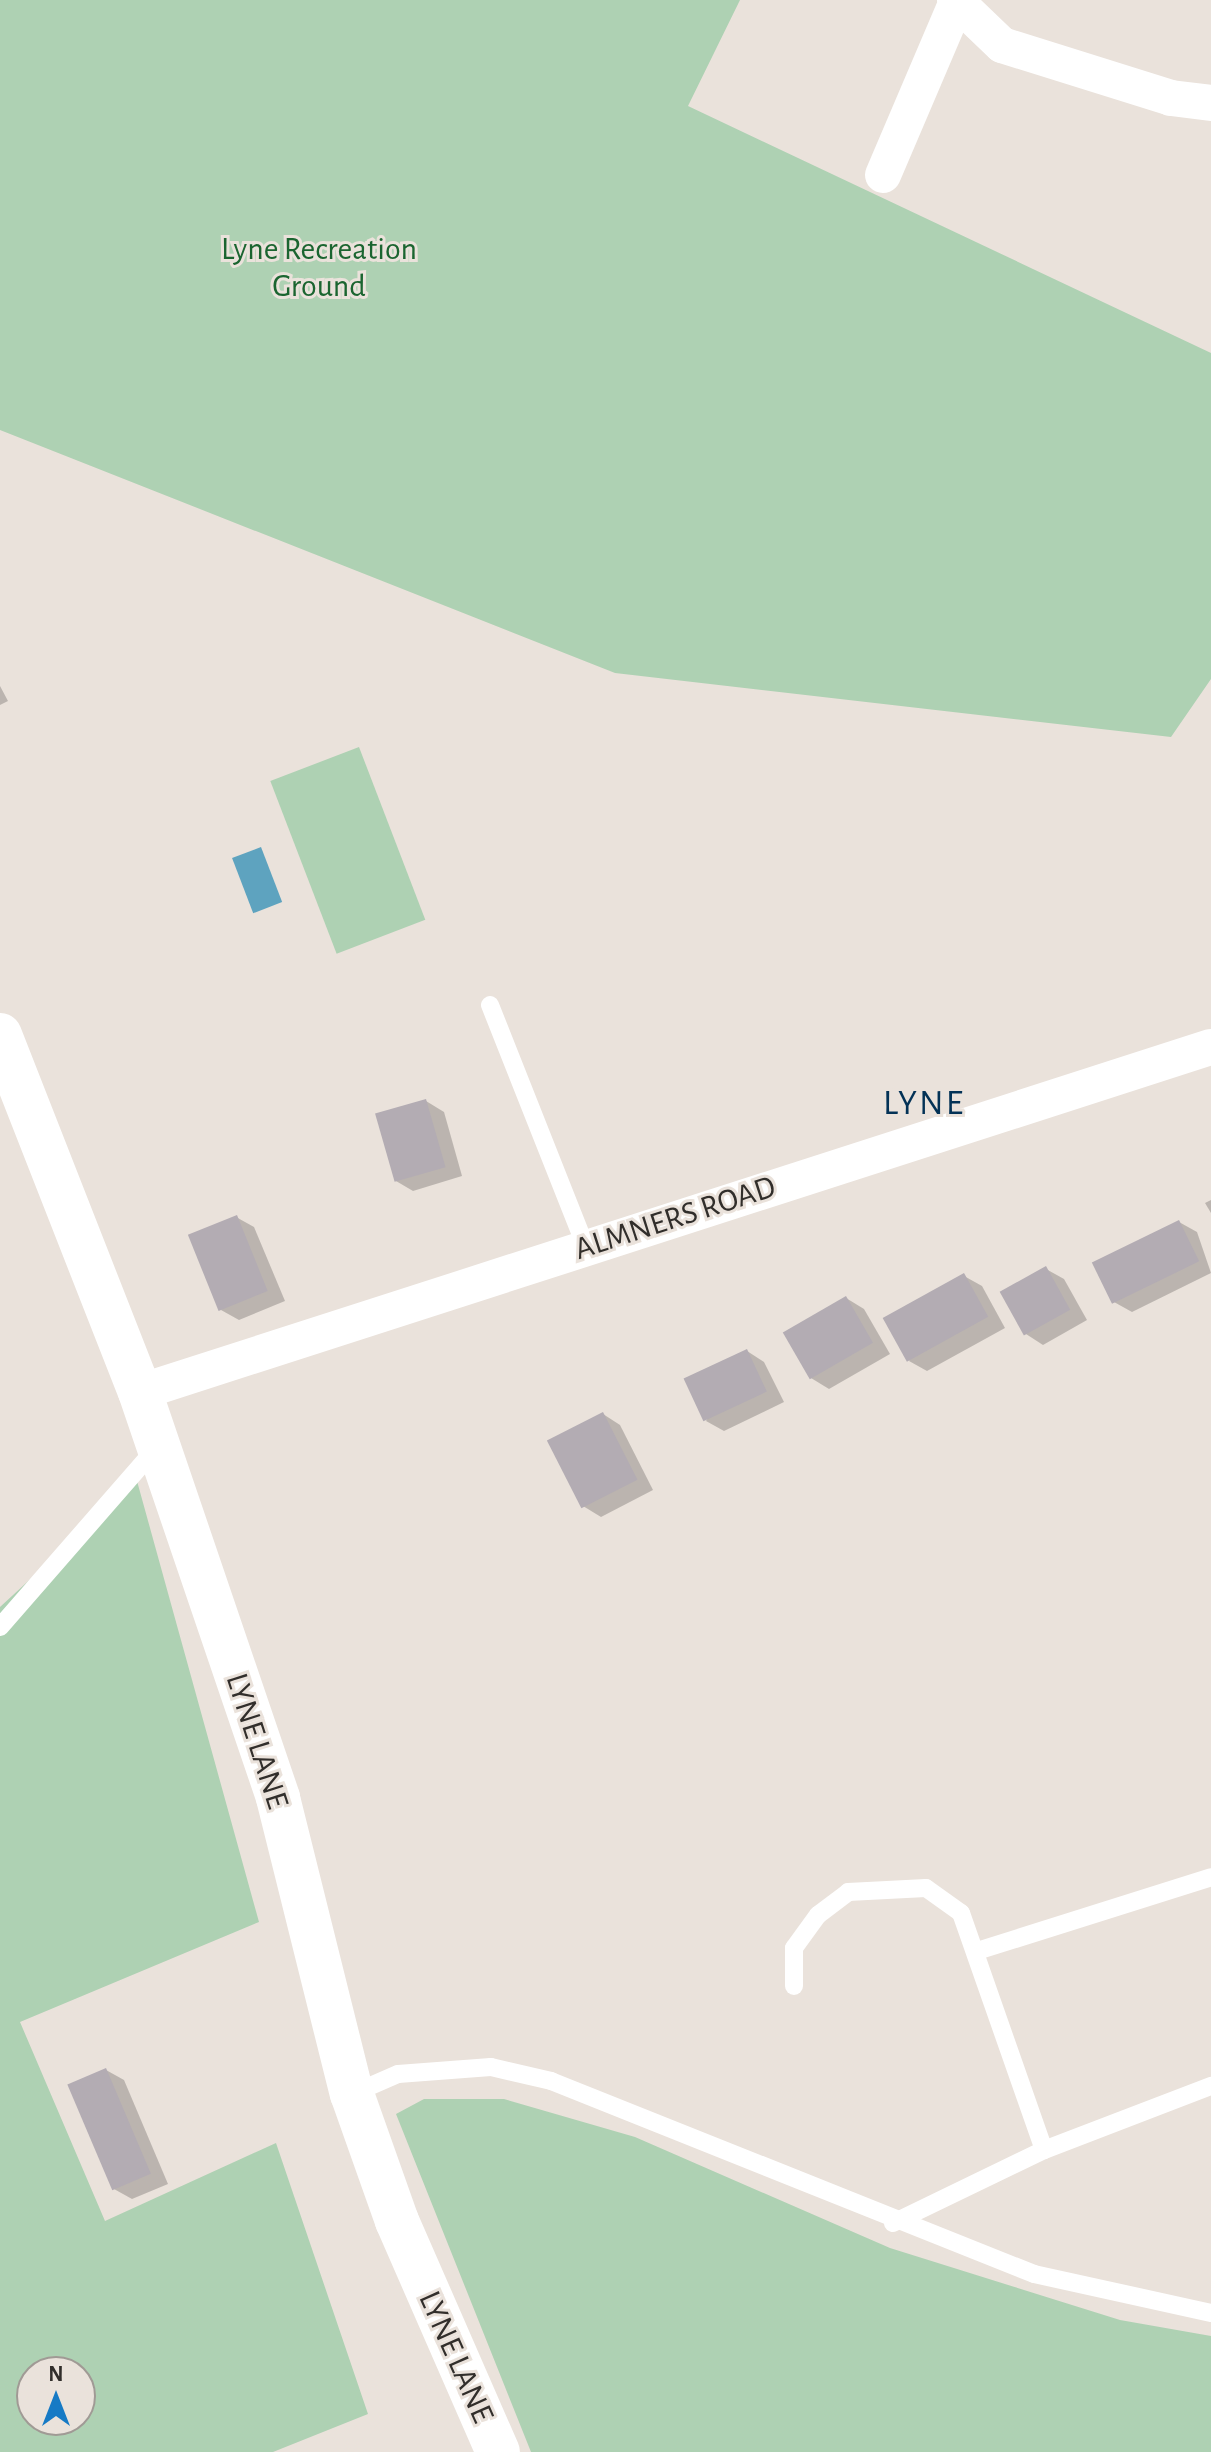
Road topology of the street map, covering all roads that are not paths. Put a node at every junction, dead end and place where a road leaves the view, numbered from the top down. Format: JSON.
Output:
{"nodes":[{"id":1,"x":955,"y":2,"type":"edge"},
{"id":2,"x":1211,"y":103,"type":"edge"},
{"id":3,"x":883,"y":175,"type":"dead end"},
{"id":4,"x":490,"y":1005,"type":"dead end"},
{"id":5,"x":0,"y":1035,"type":"edge"},
{"id":6,"x":1211,"y":1047,"type":"edge"},
{"id":7,"x":586,"y":1247,"type":"junction"},
{"id":8,"x":140,"y":1392,"type":"junction"},
{"id":9,"x":158,"y":1445,"type":"junction"},
{"id":10,"x":0,"y":1627,"type":"edge"},
{"id":11,"x":1211,"y":1877,"type":"edge"},
{"id":12,"x":977,"y":1951,"type":"junction"},
{"id":13,"x":794,"y":1986,"type":"dead end"},
{"id":14,"x":1211,"y":2086,"type":"edge"},
{"id":15,"x":352,"y":2094,"type":"junction"},
{"id":16,"x":1044,"y":2150,"type":"junction"},
{"id":17,"x":893,"y":2223,"type":"junction"},
{"id":18,"x":1211,"y":2313,"type":"edge"},
{"id":19,"x":498,"y":2452,"type":"edge"}],
"edges":[{"from":1,"to":2,"type":"street"},
{"from":1,"to":3,"type":"street"},
{"from":4,"to":7,"type":"lane"},
{"from":5,"to":8,"type":"street","name":"LYNE LANE"},
{"from":6,"to":7,"type":"street","name":"ALMNERS ROAD"},
{"from":7,"to":8,"type":"street","name":"ALMNERS ROAD"},
{"from":8,"to":9,"type":"street","name":"LYNE LANE"},
{"from":9,"to":10,"type":"lane"},
{"from":9,"to":15,"type":"street","name":"LYNE LANE"},
{"from":11,"to":12,"type":"lane"},
{"from":12,"to":13,"type":"lane"},
{"from":12,"to":16,"type":"lane"},
{"from":14,"to":16,"type":"lane"},
{"from":15,"to":17,"type":"lane"},
{"from":15,"to":19,"type":"street","name":"LYNE LANE"},
{"from":16,"to":17,"type":"lane"},
{"from":17,"to":18,"type":"lane"}]}
